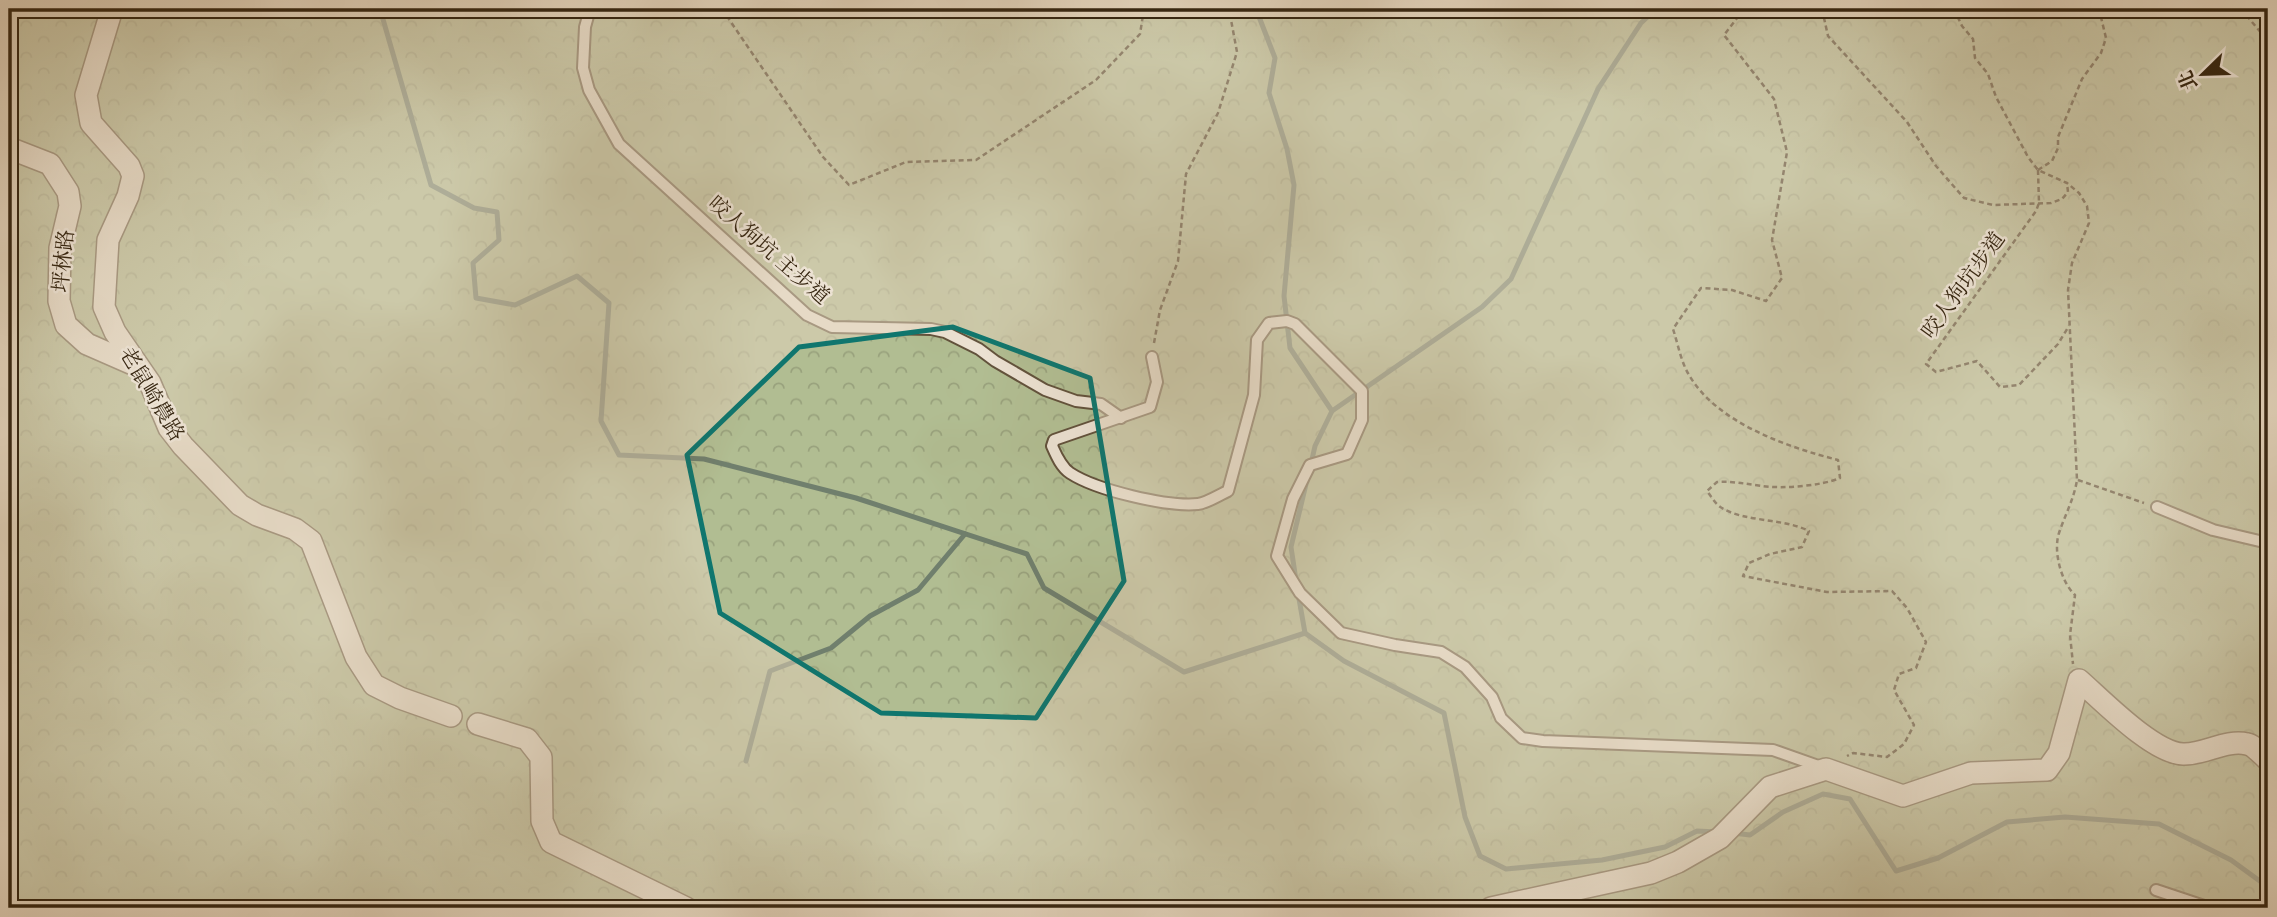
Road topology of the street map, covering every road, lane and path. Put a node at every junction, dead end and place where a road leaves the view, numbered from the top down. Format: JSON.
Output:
{"nodes":[{"id":1,"x":112,"y":9,"type":"edge"},
{"id":2,"x":590,"y":9,"type":"edge"},
{"id":3,"x":722,"y":9,"type":"edge"},
{"id":4,"x":1144,"y":9,"type":"edge"},
{"id":5,"x":1229,"y":9,"type":"edge"},
{"id":6,"x":1744,"y":9,"type":"edge"},
{"id":7,"x":1822,"y":9,"type":"edge"},
{"id":8,"x":1954,"y":9,"type":"edge"},
{"id":9,"x":2099,"y":9,"type":"edge"},
{"id":10,"x":2241,"y":9,"type":"edge"},
{"id":11,"x":2268,"y":41,"type":"edge"},
{"id":12,"x":9,"y":148,"type":"edge"},
{"id":13,"x":2038,"y":170,"type":"junction"},
{"id":14,"x":2067,"y":183,"type":"junction"},
{"id":15,"x":2039,"y":203,"type":"junction"},
{"id":16,"x":2069,"y":326,"type":"junction"},
{"id":17,"x":1152,"y":357,"type":"joint"},
{"id":18,"x":135,"y":365,"type":"junction"},
{"id":19,"x":1121,"y":418,"type":"junction"},
{"id":20,"x":2077,"y":480,"type":"junction"},
{"id":21,"x":2157,"y":508,"type":"joint"},
{"id":22,"x":2268,"y":543,"type":"edge"},
{"id":23,"x":2080,"y":680,"type":"junction"},
{"id":24,"x":451,"y":716,"type":"dead end"},
{"id":25,"x":478,"y":724,"type":"dead end"},
{"id":26,"x":2268,"y":760,"type":"edge"},
{"id":27,"x":1826,"y":769,"type":"junction"},
{"id":28,"x":2156,"y":890,"type":"dead end"},
{"id":29,"x":686,"y":908,"type":"edge"},
{"id":30,"x":1491,"y":908,"type":"edge"},
{"id":31,"x":2210,"y":908,"type":"edge"}],
"edges":[{"from":1,"to":18,"type":"street","name":"老鼠崎農路"},
{"from":2,"to":19,"type":"lane","name":"咬人狗坑 主步道"},
{"from":3,"to":4,"type":"path"},
{"from":5,"to":17,"type":"path"},
{"from":6,"to":27,"type":"path"},
{"from":7,"to":15,"type":"path"},
{"from":8,"to":13,"type":"path"},
{"from":9,"to":13,"type":"path"},
{"from":10,"to":11,"type":"path"},
{"from":12,"to":18,"type":"street","name":"坪林路"},
{"from":13,"to":14,"type":"path"},
{"from":13,"to":15,"type":"path"},
{"from":14,"to":15,"type":"path"},
{"from":14,"to":16,"type":"path"},
{"from":15,"to":16,"type":"path","name":"咬人狗坑步道"},
{"from":16,"to":20,"type":"path"},
{"from":17,"to":19,"type":"lane"},
{"from":18,"to":24,"type":"street","name":"老鼠崎農路"},
{"from":19,"to":27,"type":"lane"},
{"from":20,"to":21,"type":"path"},
{"from":20,"to":23,"type":"path"},
{"from":21,"to":22,"type":"lane"},
{"from":23,"to":26,"type":"street"},
{"from":23,"to":27,"type":"street"},
{"from":25,"to":29,"type":"street"},
{"from":27,"to":30,"type":"street"},
{"from":28,"to":31,"type":"lane"}]}
